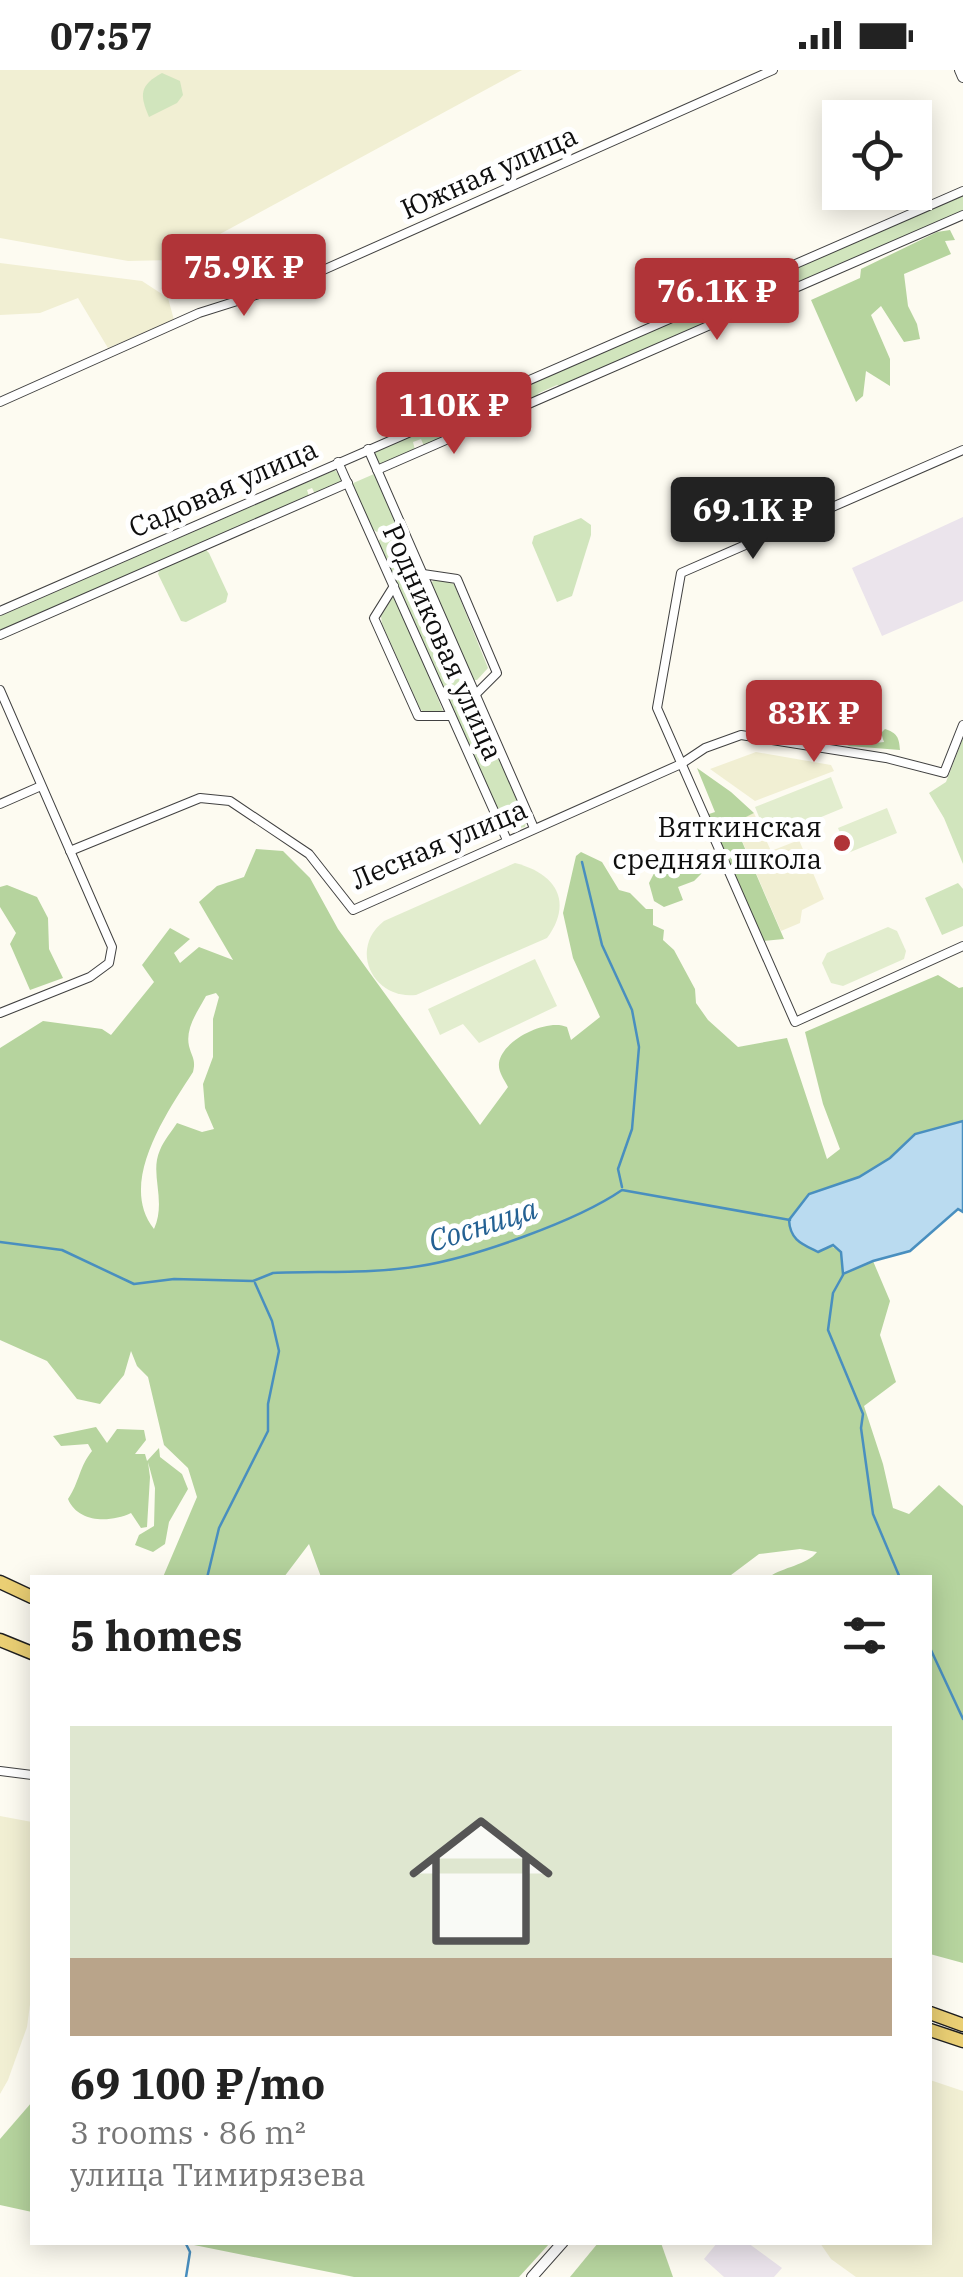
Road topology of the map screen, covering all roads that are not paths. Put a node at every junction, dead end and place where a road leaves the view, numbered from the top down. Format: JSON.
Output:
{"nodes":[{"id":1,"x":773,"y":70,"type":"edge"},
{"id":2,"x":960,"y":70,"type":"edge"},
{"id":3,"x":963,"y":77,"type":"edge"},
{"id":4,"x":963,"y":191,"type":"edge"},
{"id":5,"x":963,"y":215,"type":"edge"},
{"id":6,"x":0,"y":402,"type":"edge"},
{"id":7,"x":368,"y":449,"type":"junction"},
{"id":8,"x":963,"y":450,"type":"edge"},
{"id":9,"x":338,"y":462,"type":"junction"},
{"id":10,"x":377,"y":470,"type":"junction"},
{"id":11,"x":348,"y":482,"type":"junction"},
{"id":12,"x":422,"y":574,"type":"junction"},
{"id":13,"x":394,"y":586,"type":"junction"},
{"id":14,"x":0,"y":612,"type":"edge"},
{"id":15,"x":0,"y":635,"type":"edge"},
{"id":16,"x":0,"y":690,"type":"edge"},
{"id":17,"x":476,"y":694,"type":"junction"},
{"id":18,"x":451,"y":716,"type":"junction"},
{"id":19,"x":963,"y":725,"type":"edge"},
{"id":20,"x":681,"y":764,"type":"junction"},
{"id":21,"x":41,"y":786,"type":"junction"},
{"id":22,"x":0,"y":804,"type":"edge"},
{"id":23,"x":534,"y":828,"type":"junction"},
{"id":24,"x":506,"y":840,"type":"junction"},
{"id":25,"x":70,"y":852,"type":"junction"},
{"id":26,"x":963,"y":946,"type":"edge"},
{"id":27,"x":0,"y":1014,"type":"edge"},
{"id":28,"x":0,"y":1582,"type":"edge"},
{"id":29,"x":30,"y":1596,"type":"edge"},
{"id":30,"x":0,"y":1640,"type":"edge"},
{"id":31,"x":30,"y":1652,"type":"edge"},
{"id":32,"x":0,"y":1771,"type":"edge"},
{"id":33,"x":30,"y":1775,"type":"edge"},
{"id":34,"x":932,"y":2015,"type":"edge"},
{"id":35,"x":963,"y":2025,"type":"edge"},
{"id":36,"x":932,"y":2031,"type":"edge"},
{"id":37,"x":963,"y":2041,"type":"edge"},
{"id":38,"x":560,"y":2245,"type":"edge"},
{"id":39,"x":532,"y":2277,"type":"edge"}],
"edges":[{"from":1,"to":6,"type":"street","name":"Южная улица"},
{"from":2,"to":3,"type":"street"},
{"from":4,"to":7,"type":"street","name":"Садовая улица"},
{"from":5,"to":10,"type":"street"},
{"from":7,"to":9,"type":"street","name":"Садовая улица"},
{"from":7,"to":10,"type":"street","name":"Родниковая улица"},
{"from":8,"to":20,"type":"street"},
{"from":9,"to":11,"type":"street","name":"Родниковая улица"},
{"from":9,"to":14,"type":"street","name":"Садовая улица"},
{"from":10,"to":12,"type":"street","name":"Родниковая улица"},
{"from":11,"to":13,"type":"street","name":"Родниковая улица"},
{"from":11,"to":15,"type":"street"},
{"from":12,"to":17,"type":"street","name":"Родниковая улица"},
{"from":12,"to":17,"type":"street"},
{"from":13,"to":18,"type":"street","name":"Родниковая улица"},
{"from":13,"to":18,"type":"street"},
{"from":16,"to":21,"type":"street"},
{"from":17,"to":23,"type":"street","name":"Родниковая улица"},
{"from":18,"to":24,"type":"street","name":"Родниковая улица"},
{"from":19,"to":20,"type":"street","name":"Лесная улица"},
{"from":20,"to":23,"type":"street","name":"Лесная улица"},
{"from":20,"to":26,"type":"street"},
{"from":21,"to":22,"type":"street"},
{"from":21,"to":25,"type":"street"},
{"from":23,"to":24,"type":"street","name":"Лесная улица"},
{"from":24,"to":25,"type":"street","name":"Лесная улица"},
{"from":25,"to":27,"type":"street"},
{"from":28,"to":29,"type":"main road"},
{"from":30,"to":31,"type":"main road"},
{"from":32,"to":33,"type":"street"},
{"from":34,"to":35,"type":"main road"},
{"from":36,"to":37,"type":"main road"},
{"from":38,"to":39,"type":"street"}]}
